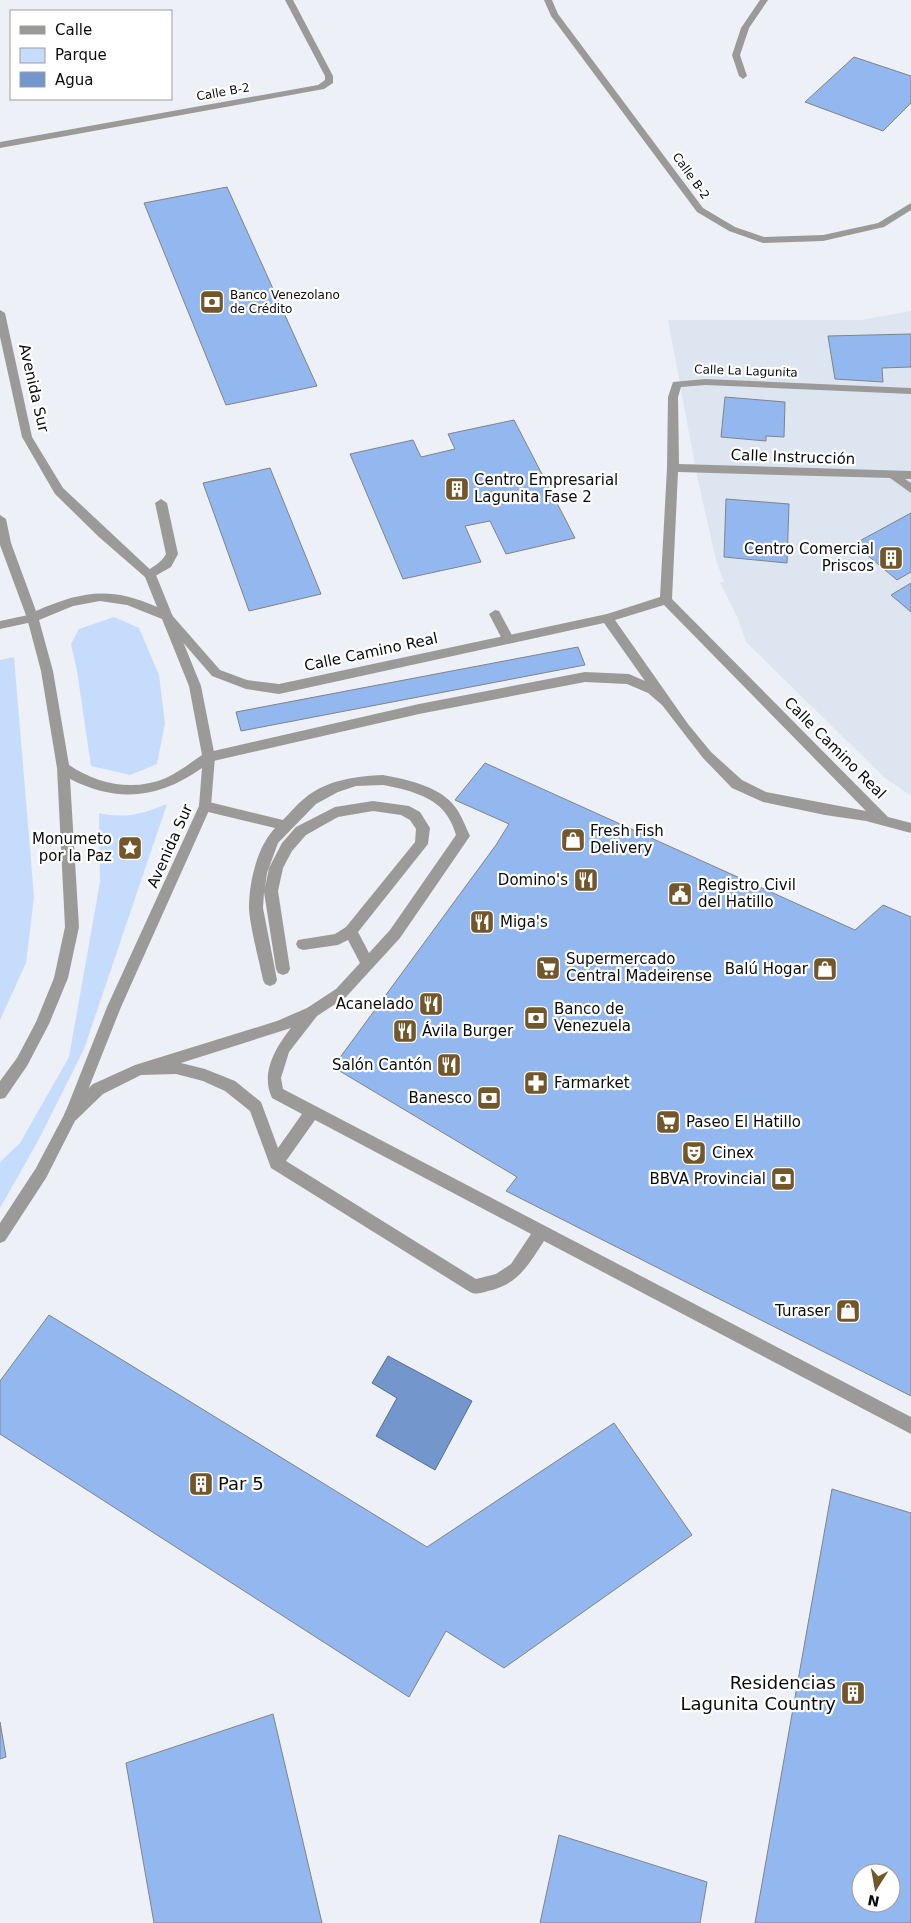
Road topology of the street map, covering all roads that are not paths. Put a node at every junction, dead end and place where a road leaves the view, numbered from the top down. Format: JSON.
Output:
{"nodes":[{"id":1,"x":289,"y":0,"type":"edge"},
{"id":2,"x":548,"y":0,"type":"edge"},
{"id":3,"x":764,"y":0,"type":"edge"},
{"id":4,"x":743,"y":76,"type":"dead end"},
{"id":5,"x":0,"y":145,"type":"edge"},
{"id":6,"x":911,"y":206,"type":"edge"},
{"id":7,"x":0,"y":313,"type":"edge"},
{"id":8,"x":911,"y":391,"type":"edge"},
{"id":9,"x":673,"y":468,"type":"junction"},
{"id":10,"x":911,"y":475,"type":"edge"},
{"id":11,"x":894,"y":476,"type":"junction"},
{"id":12,"x":911,"y":489,"type":"edge"},
{"id":13,"x":161,"y":503,"type":"dead end"},
{"id":14,"x":0,"y":520,"type":"edge"},
{"id":15,"x":150,"y":575,"type":"junction"},
{"id":16,"x":666,"y":600,"type":"junction"},
{"id":17,"x":495,"y":614,"type":"dead end"},
{"id":18,"x":166,"y":616,"type":"junction"},
{"id":19,"x":33,"y":618,"type":"junction"},
{"id":20,"x":608,"y":618,"type":"junction"},
{"id":21,"x":0,"y":625,"type":"edge"},
{"id":22,"x":508,"y":639,"type":"junction"},
{"id":23,"x":666,"y":702,"type":"junction"},
{"id":24,"x":209,"y":757,"type":"junction"},
{"id":25,"x":63,"y":768,"type":"junction"},
{"id":26,"x":205,"y":806,"type":"junction"},
{"id":27,"x":884,"y":820,"type":"junction"},
{"id":28,"x":286,"y":826,"type":"junction"},
{"id":29,"x":911,"y":828,"type":"edge"},
{"id":30,"x":351,"y":931,"type":"junction"},
{"id":31,"x":303,"y":944,"type":"dead end"},
{"id":32,"x":367,"y":964,"type":"junction"},
{"id":33,"x":283,"y":969,"type":"dead end"},
{"id":34,"x":270,"y":980,"type":"dead end"},
{"id":35,"x":312,"y":1012,"type":"junction"},
{"id":36,"x":140,"y":1069,"type":"junction"},
{"id":37,"x":0,"y":1093,"type":"edge"},
{"id":38,"x":312,"y":1112,"type":"junction"},
{"id":39,"x":71,"y":1116,"type":"junction"},
{"id":40,"x":276,"y":1163,"type":"junction"},
{"id":41,"x":542,"y":1232,"type":"junction"},
{"id":42,"x":0,"y":1236,"type":"edge"},
{"id":43,"x":911,"y":1426,"type":"edge"}],
"edges":[{"from":1,"to":5,"type":"street","name":"Calle B-2"},
{"from":2,"to":6,"type":"street","name":"Calle B-2"},
{"from":3,"to":4,"type":"street"},
{"from":7,"to":15,"type":"street","name":"Avenida Sur"},
{"from":8,"to":9,"type":"street","name":"Calle La Lagunita"},
{"from":9,"to":11,"type":"street","name":"Calle Instrucción"},
{"from":9,"to":16,"type":"street","name":"Calle La Lagunita"},
{"from":10,"to":11,"type":"street","name":"Calle Instrucción"},
{"from":11,"to":12,"type":"street"},
{"from":13,"to":15,"type":"street"},
{"from":14,"to":19,"type":"street"},
{"from":15,"to":18,"type":"street","name":"Avenida Sur"},
{"from":16,"to":20,"type":"street","name":"Calle Camino Real"},
{"from":16,"to":27,"type":"street","name":"Calle Camino Real"},
{"from":17,"to":22,"type":"street"},
{"from":18,"to":19,"type":"street"},
{"from":18,"to":22,"type":"street","name":"Calle Camino Real"},
{"from":18,"to":24,"type":"street","name":"Avenida Sur"},
{"from":19,"to":21,"type":"street"},
{"from":19,"to":25,"type":"street"},
{"from":20,"to":22,"type":"street","name":"Calle Camino Real"},
{"from":20,"to":23,"type":"street","name":"Calle Camino Real"},
{"from":23,"to":24,"type":"street","name":"Calle Camino Real"},
{"from":23,"to":27,"type":"street","name":"Calle Camino Real"},
{"from":24,"to":25,"type":"street"},
{"from":24,"to":26,"type":"street","name":"Avenida Sur"},
{"from":25,"to":37,"type":"street"},
{"from":26,"to":28,"type":"street"},
{"from":26,"to":39,"type":"street","name":"Avenida Sur"},
{"from":27,"to":29,"type":"street"},
{"from":28,"to":32,"type":"street"},
{"from":28,"to":34,"type":"street"},
{"from":30,"to":31,"type":"street"},
{"from":30,"to":32,"type":"street"},
{"from":30,"to":33,"type":"street"},
{"from":32,"to":35,"type":"street"},
{"from":35,"to":36,"type":"street"},
{"from":35,"to":38,"type":"street"},
{"from":36,"to":39,"type":"street"},
{"from":36,"to":40,"type":"street"},
{"from":38,"to":40,"type":"street"},
{"from":38,"to":41,"type":"street"},
{"from":39,"to":42,"type":"street","name":"Avenida Sur"},
{"from":40,"to":41,"type":"street"},
{"from":41,"to":43,"type":"street"}]}
